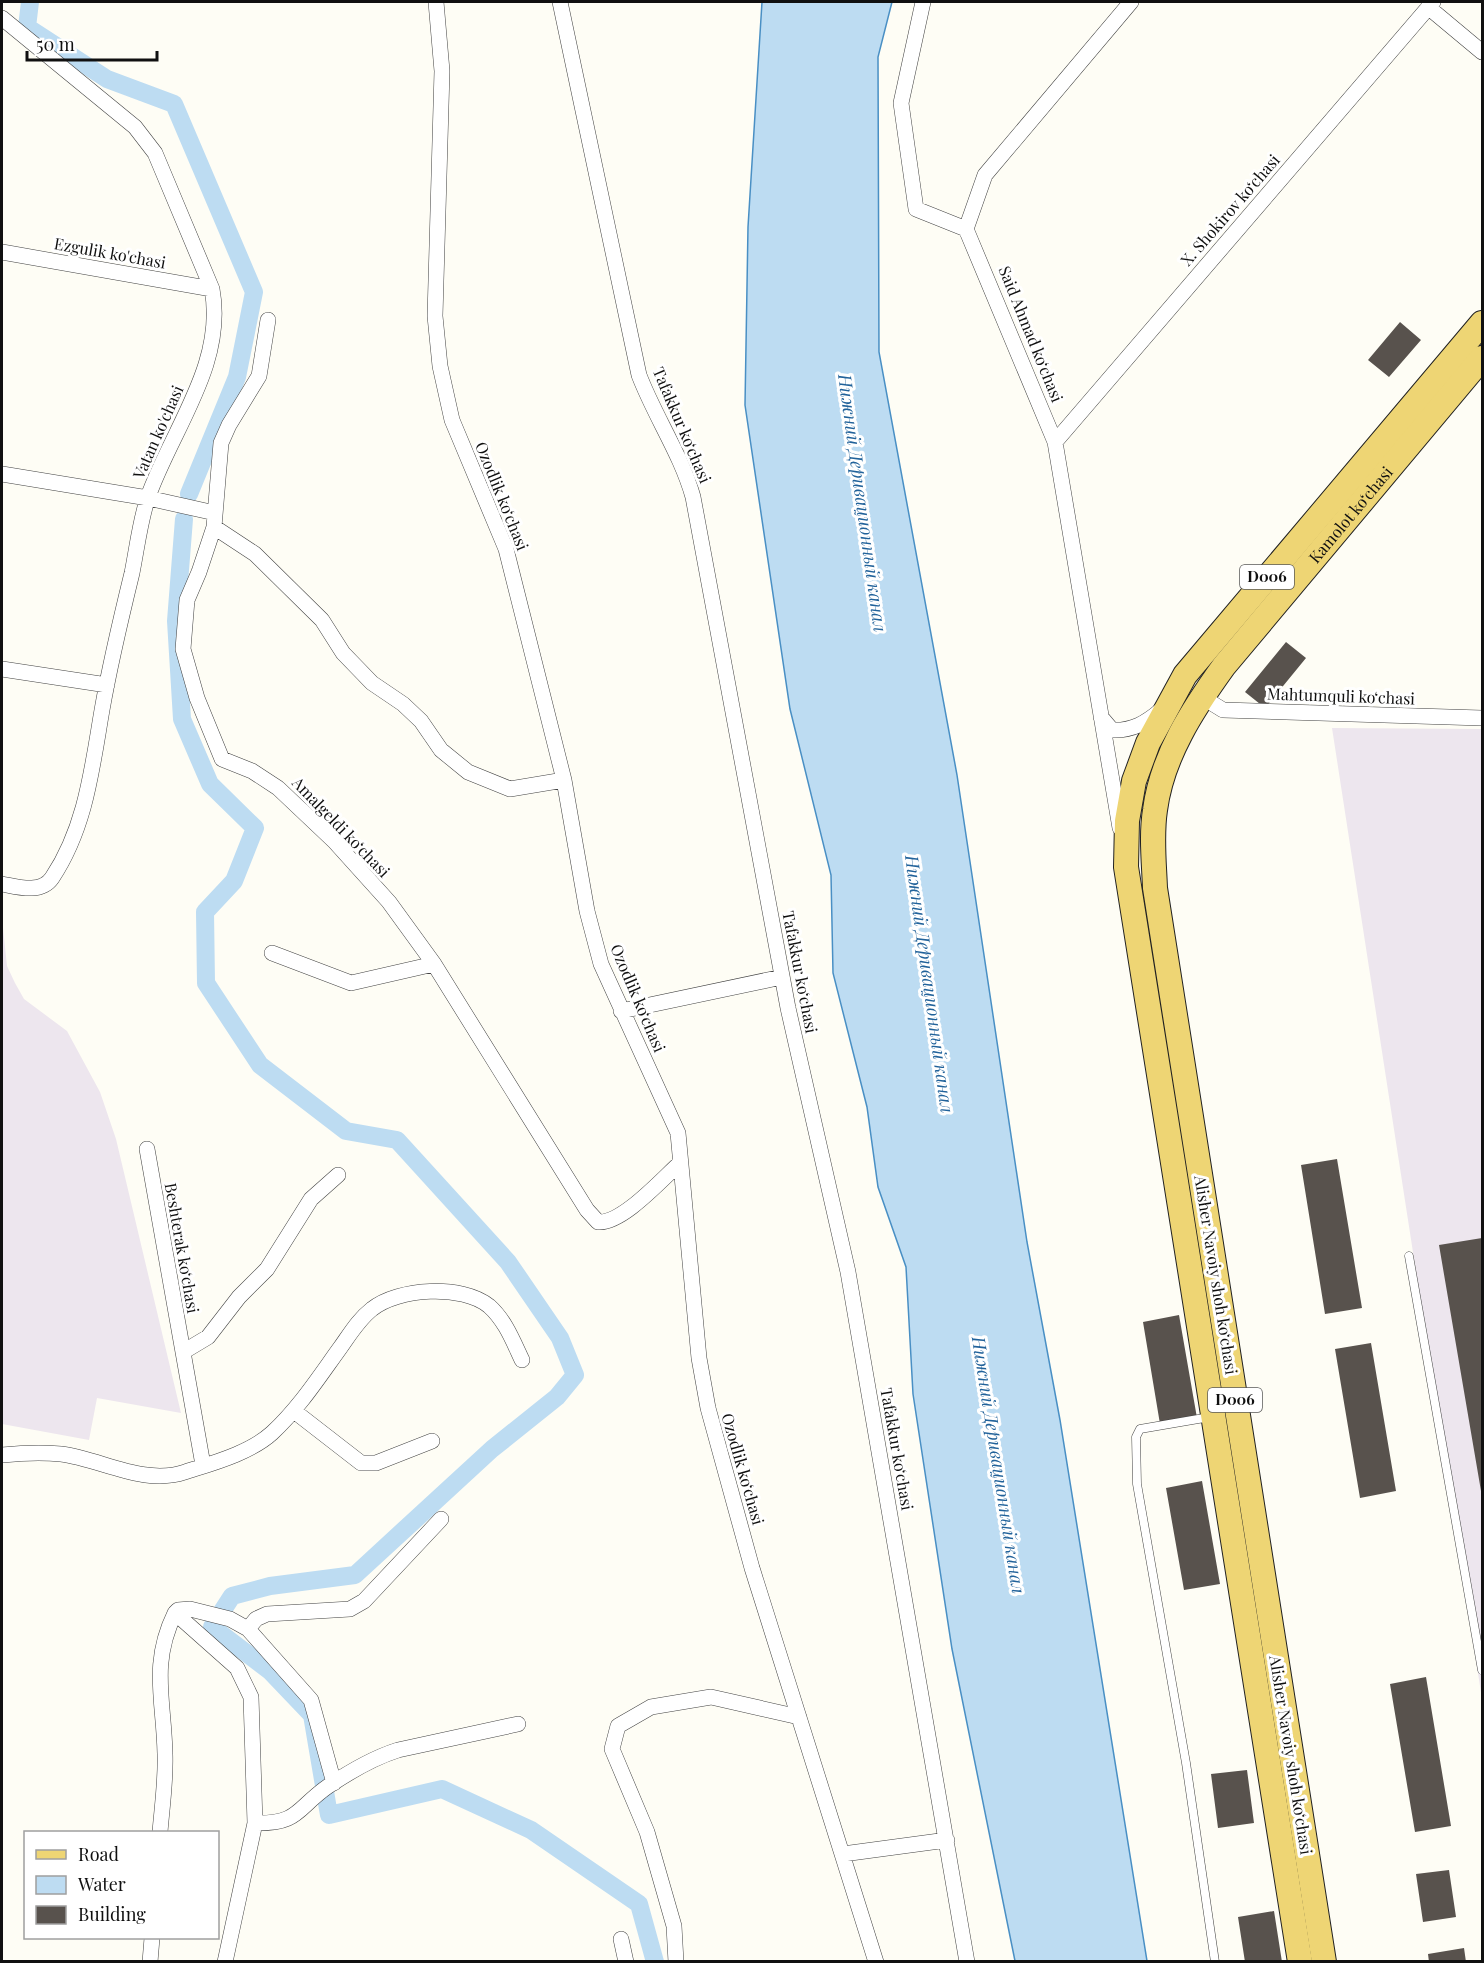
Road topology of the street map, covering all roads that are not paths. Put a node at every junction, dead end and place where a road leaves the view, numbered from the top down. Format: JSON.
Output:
{"nodes":[{"id":1,"x":436,"y":2,"type":"edge"},
{"id":2,"x":560,"y":2,"type":"edge"},
{"id":3,"x":923,"y":2,"type":"edge"},
{"id":4,"x":1131,"y":2,"type":"edge"},
{"id":5,"x":1430,"y":4,"type":"edge"},
{"id":6,"x":2,"y":18,"type":"edge"},
{"id":7,"x":1482,"y":52,"type":"edge"},
{"id":8,"x":966,"y":229,"type":"junction"},
{"id":9,"x":2,"y":252,"type":"edge"},
{"id":10,"x":212,"y":289,"type":"junction"},
{"id":11,"x":268,"y":320,"type":"dead end"},
{"id":12,"x":1482,"y":323,"type":"edge"},
{"id":13,"x":1482,"y":357,"type":"edge"},
{"id":14,"x":1055,"y":442,"type":"junction"},
{"id":15,"x":2,"y":474,"type":"edge"},
{"id":16,"x":148,"y":498,"type":"junction"},
{"id":17,"x":214,"y":520,"type":"junction"},
{"id":18,"x":2,"y":669,"type":"edge"},
{"id":19,"x":107,"y":685,"type":"junction"},
{"id":20,"x":1202,"y":697,"type":"junction"},
{"id":21,"x":1167,"y":704,"type":"junction"},
{"id":22,"x":1101,"y":717,"type":"junction"},
{"id":23,"x":1482,"y":718,"type":"edge"},
{"id":24,"x":564,"y":780,"type":"junction"},
{"id":25,"x":1153,"y":837,"type":"joint"},
{"id":26,"x":1126,"y":867,"type":"junction"},
{"id":27,"x":2,"y":884,"type":"edge"},
{"id":28,"x":272,"y":952,"type":"dead end"},
{"id":29,"x":434,"y":964,"type":"junction"},
{"id":30,"x":782,"y":977,"type":"junction"},
{"id":31,"x":621,"y":1011,"type":"junction"},
{"id":32,"x":147,"y":1149,"type":"dead end"},
{"id":33,"x":681,"y":1163,"type":"junction"},
{"id":34,"x":338,"y":1174,"type":"dead end"},
{"id":35,"x":1409,"y":1256,"type":"dead end"},
{"id":36,"x":183,"y":1352,"type":"junction"},
{"id":37,"x":522,"y":1360,"type":"dead end"},
{"id":38,"x":294,"y":1411,"type":"junction"},
{"id":39,"x":1213,"y":1416,"type":"junction"},
{"id":40,"x":432,"y":1441,"type":"dead end"},
{"id":41,"x":2,"y":1455,"type":"edge"},
{"id":42,"x":203,"y":1465,"type":"junction"},
{"id":43,"x":1251,"y":1496,"type":"junction"},
{"id":44,"x":1226,"y":1500,"type":"junction"},
{"id":45,"x":441,"y":1519,"type":"dead end"},
{"id":46,"x":175,"y":1613,"type":"junction"},
{"id":47,"x":248,"y":1629,"type":"junction"},
{"id":48,"x":1482,"y":1670,"type":"edge"},
{"id":49,"x":799,"y":1717,"type":"junction"},
{"id":50,"x":518,"y":1724,"type":"dead end"},
{"id":51,"x":334,"y":1783,"type":"junction"},
{"id":52,"x":255,"y":1823,"type":"junction"},
{"id":53,"x":160,"y":1831,"type":"edge"},
{"id":54,"x":947,"y":1840,"type":"junction"},
{"id":55,"x":843,"y":1854,"type":"junction"},
{"id":56,"x":152,"y":1939,"type":"edge"},
{"id":57,"x":621,"y":1939,"type":"dead end"},
{"id":58,"x":150,"y":1962,"type":"edge"},
{"id":59,"x":225,"y":1962,"type":"edge"},
{"id":60,"x":626,"y":1962,"type":"edge"},
{"id":61,"x":675,"y":1962,"type":"edge"},
{"id":62,"x":876,"y":1962,"type":"edge"},
{"id":63,"x":967,"y":1962,"type":"edge"},
{"id":64,"x":1215,"y":1962,"type":"edge"},
{"id":65,"x":1300,"y":1962,"type":"edge"},
{"id":66,"x":1324,"y":1962,"type":"edge"}],
"edges":[{"from":1,"to":24,"type":"street","name":"Ozodlik ko‘chasi"},
{"from":2,"to":30,"type":"street","name":"Tafakkur ko‘chasi"},
{"from":3,"to":8,"type":"street"},
{"from":4,"to":8,"type":"street"},
{"from":5,"to":7,"type":"street"},
{"from":5,"to":14,"type":"street","name":"X. Shokirov ko‘chasi"},
{"from":6,"to":10,"type":"street","name":"Vatan ko'chasi"},
{"from":8,"to":14,"type":"street","name":"Said Ahmad ko‘chasi"},
{"from":9,"to":10,"type":"street","name":"Ezgulik ko'chasi"},
{"from":10,"to":16,"type":"street","name":"Vatan ko'chasi"},
{"from":11,"to":17,"type":"street","name":"Amalgeldi ko‘chasi"},
{"from":12,"to":21,"type":"main road","number":"D006"},
{"from":13,"to":20,"type":"main road","name":"Kamolot ko‘chasi","number":"D006"},
{"from":14,"to":22,"type":"street","name":"Said Ahmad ko‘chasi"},
{"from":15,"to":16,"type":"street"},
{"from":16,"to":17,"type":"street"},
{"from":16,"to":19,"type":"street","name":"Vatan ko'chasi"},
{"from":17,"to":24,"type":"street"},
{"from":17,"to":29,"type":"street","name":"Amalgeldi ko‘chasi"},
{"from":18,"to":19,"type":"street"},
{"from":19,"to":27,"type":"street","name":"Vatan ko'chasi"},
{"from":20,"to":23,"type":"street","name":"Mahtumquli ko‘chasi"},
{"from":20,"to":25,"type":"main road","name":"Kamolot ko‘chasi","number":"D006"},
{"from":21,"to":22,"type":"street"},
{"from":21,"to":26,"type":"main road","number":"D006"},
{"from":22,"to":26,"type":"street","name":"Said Ahmad ko‘chasi"},
{"from":24,"to":31,"type":"street","name":"Ozodlik ko‘chasi"},
{"from":25,"to":43,"type":"main road","name":"Alisher Navoiy shoh koʻchasi","number":"D006"},
{"from":26,"to":39,"type":"main road","name":"Alisher Navoiy shoh koʻchasi","number":"D006"},
{"from":28,"to":29,"type":"street"},
{"from":29,"to":33,"type":"street","name":"Amalgeldi ko‘chasi"},
{"from":30,"to":31,"type":"street"},
{"from":30,"to":54,"type":"street","name":"Tafakkur ko‘chasi"},
{"from":31,"to":33,"type":"street","name":"Ozodlik ko‘chasi"},
{"from":32,"to":36,"type":"street","name":"Beshterak ko‘chasi"},
{"from":33,"to":49,"type":"street","name":"Ozodlik ko‘chasi"},
{"from":34,"to":36,"type":"street","name":"Beshterak ko‘chasi"},
{"from":35,"to":48,"type":"lane"},
{"from":36,"to":42,"type":"street","name":"Beshterak ko‘chasi"},
{"from":37,"to":38,"type":"street"},
{"from":38,"to":40,"type":"street"},
{"from":38,"to":42,"type":"street"},
{"from":39,"to":44,"type":"main road","name":"Alisher Navoiy shoh koʻchasi","number":"D006"},
{"from":39,"to":64,"type":"lane"},
{"from":41,"to":42,"type":"street"},
{"from":43,"to":44,"type":"main road"},
{"from":43,"to":66,"type":"main road","name":"Alisher Navoiy shoh koʻchasi","number":"D006"},
{"from":44,"to":65,"type":"main road","name":"Alisher Navoiy shoh koʻchasi","number":"D006"},
{"from":45,"to":47,"type":"street"},
{"from":46,"to":47,"type":"street"},
{"from":46,"to":52,"type":"street"},
{"from":46,"to":53,"type":"street"},
{"from":47,"to":51,"type":"street"},
{"from":49,"to":55,"type":"street","name":"Ozodlik ko‘chasi"},
{"from":49,"to":61,"type":"street"},
{"from":50,"to":51,"type":"street"},
{"from":51,"to":52,"type":"street"},
{"from":52,"to":59,"type":"street"},
{"from":54,"to":55,"type":"street"},
{"from":54,"to":63,"type":"street","name":"Tafakkur ko‘chasi"},
{"from":55,"to":62,"type":"street","name":"Ozodlik ko‘chasi"},
{"from":56,"to":58,"type":"street"},
{"from":57,"to":60,"type":"street"}]}
